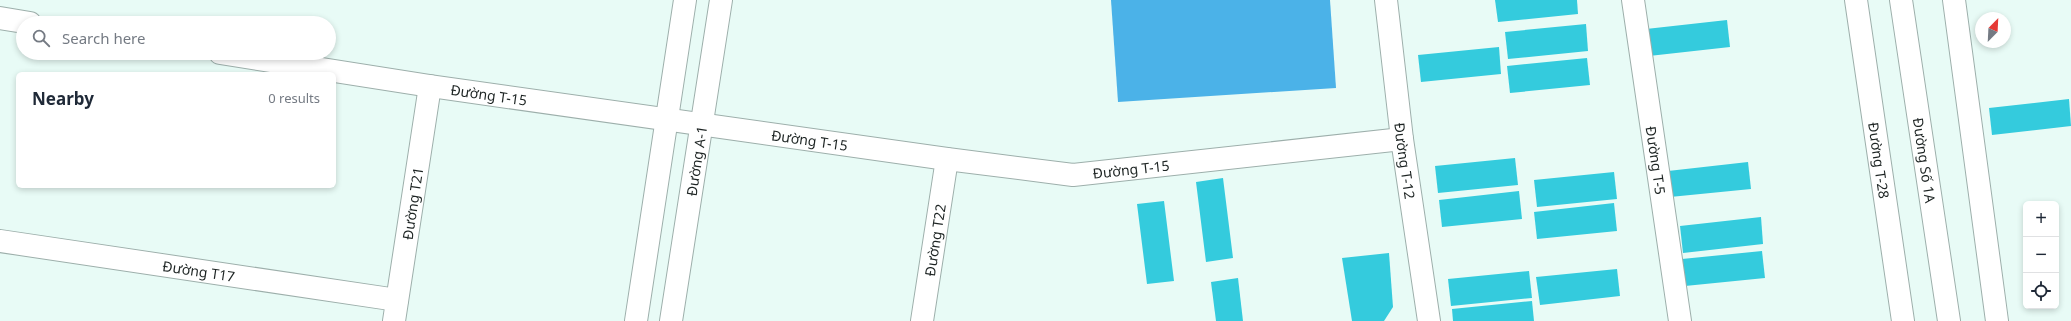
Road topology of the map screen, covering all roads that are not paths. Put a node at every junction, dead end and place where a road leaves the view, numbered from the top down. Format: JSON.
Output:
{"nodes":[{"id":1,"x":685,"y":0,"type":"edge"},
{"id":2,"x":721,"y":0,"type":"edge"},
{"id":3,"x":1386,"y":0,"type":"edge"},
{"id":4,"x":1634,"y":0,"type":"edge"},
{"id":5,"x":1856,"y":0,"type":"edge"},
{"id":6,"x":1901,"y":0,"type":"edge"},
{"id":7,"x":1954,"y":0,"type":"edge"},
{"id":8,"x":0,"y":18,"type":"edge"},
{"id":9,"x":16,"y":21,"type":"edge"},
{"id":10,"x":265,"y":60,"type":"edge"},
{"id":11,"x":430,"y":86,"type":"junction"},
{"id":12,"x":667,"y":120,"type":"junction"},
{"id":13,"x":701,"y":125,"type":"junction"},
{"id":14,"x":1402,"y":139,"type":"junction"},
{"id":15,"x":947,"y":160,"type":"junction"},
{"id":16,"x":0,"y":241,"type":"edge"},
{"id":17,"x":396,"y":311,"type":"edge"},
{"id":18,"x":636,"y":321,"type":"edge"},
{"id":19,"x":671,"y":321,"type":"edge"},
{"id":20,"x":922,"y":321,"type":"edge"},
{"id":21,"x":1429,"y":321,"type":"edge"},
{"id":22,"x":1680,"y":321,"type":"edge"},
{"id":23,"x":1902,"y":321,"type":"edge"},
{"id":24,"x":1949,"y":321,"type":"edge"},
{"id":25,"x":1997,"y":321,"type":"edge"}],
"edges":[{"from":1,"to":12,"type":"street"},
{"from":2,"to":13,"type":"street","name":"Đường A-1"},
{"from":3,"to":14,"type":"street","name":"Đường T-12"},
{"from":4,"to":22,"type":"street","name":"Đường T-5"},
{"from":5,"to":23,"type":"street","name":"Đường T-28"},
{"from":6,"to":24,"type":"street","name":"Đường Số 1A"},
{"from":7,"to":25,"type":"street"},
{"from":8,"to":9,"type":"street"},
{"from":10,"to":11,"type":"street","name":"Đường T-15"},
{"from":11,"to":12,"type":"street","name":"Đường T-15"},
{"from":11,"to":17,"type":"street","name":"Đường T21"},
{"from":12,"to":13,"type":"street","name":"Đường T-15"},
{"from":12,"to":18,"type":"street"},
{"from":13,"to":15,"type":"street","name":"Đường T-15"},
{"from":13,"to":19,"type":"street","name":"Đường A-1"},
{"from":14,"to":15,"type":"street","name":"Đường T-15"},
{"from":14,"to":21,"type":"street","name":"Đường T-12"},
{"from":15,"to":20,"type":"street","name":"Đường T22"},
{"from":16,"to":17,"type":"street","name":"Đường T17"}]}
